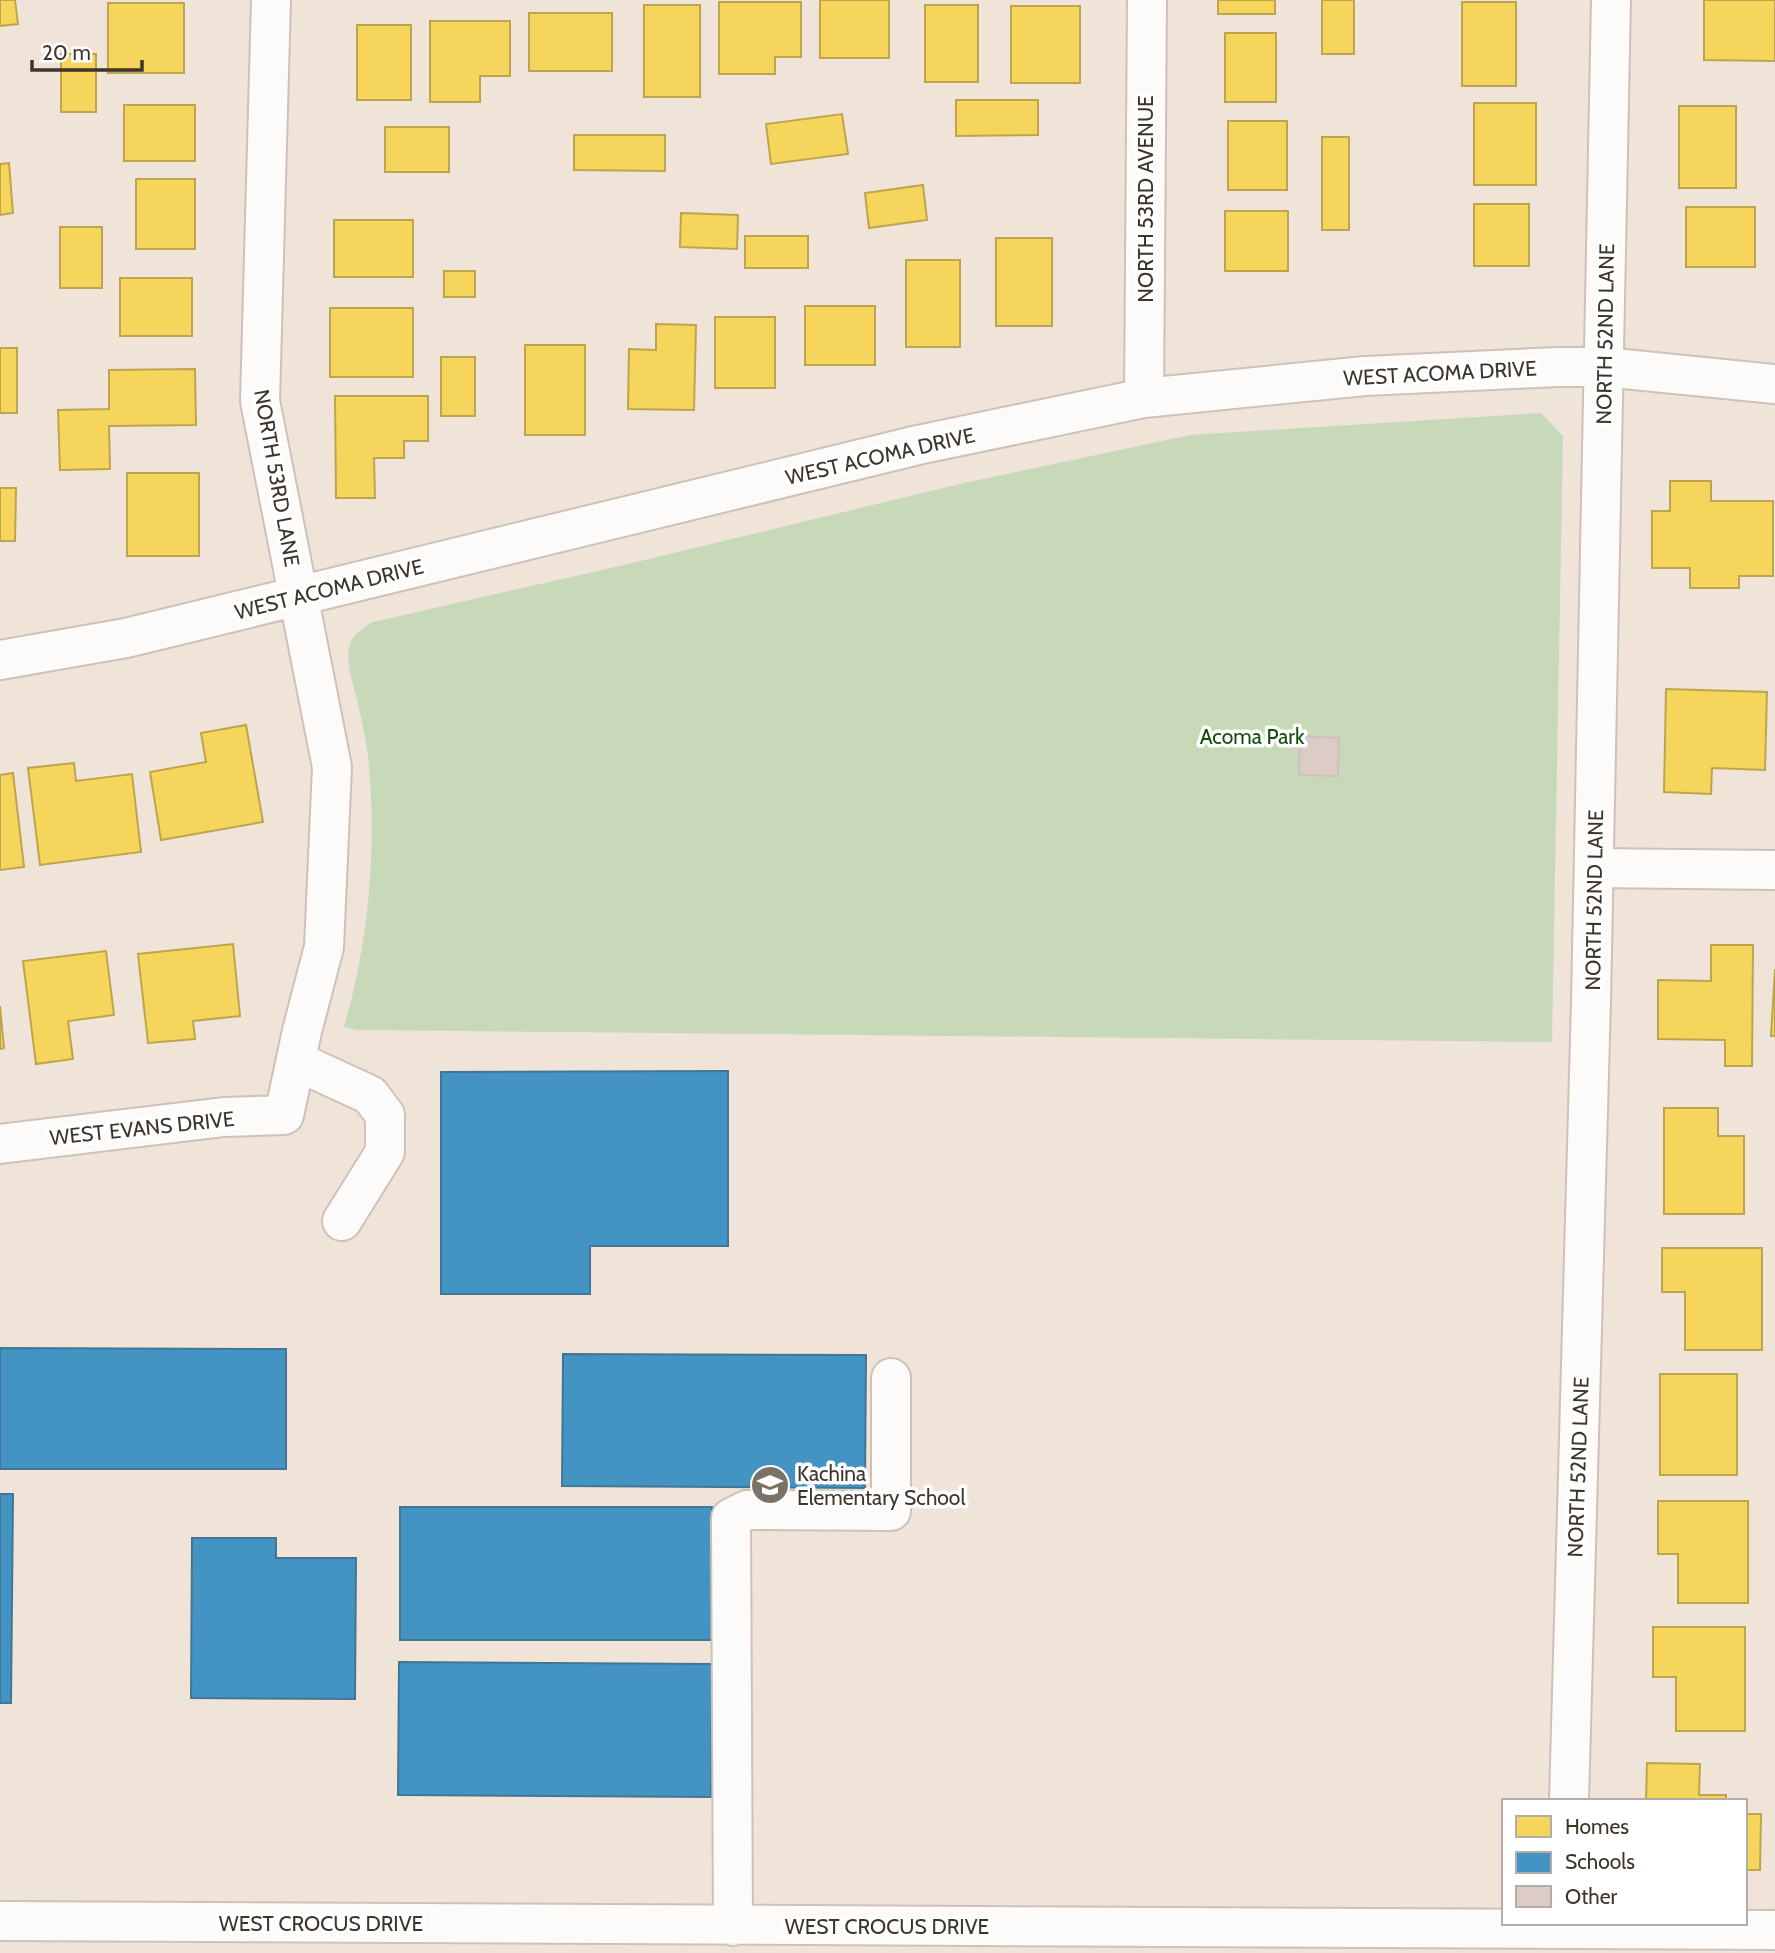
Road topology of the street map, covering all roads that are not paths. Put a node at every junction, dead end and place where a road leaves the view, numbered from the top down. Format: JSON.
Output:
{"nodes":[{"id":1,"x":271,"y":0,"type":"edge"},
{"id":2,"x":1147,"y":0,"type":"edge"},
{"id":3,"x":1611,"y":0,"type":"edge"},
{"id":4,"x":1604,"y":367,"type":"junction"},
{"id":5,"x":1775,"y":384,"type":"edge"},
{"id":6,"x":1144,"y":398,"type":"junction"},
{"id":7,"x":298,"y":596,"type":"junction"},
{"id":8,"x":0,"y":660,"type":"edge"},
{"id":9,"x":1594,"y":867,"type":"junction"},
{"id":10,"x":1775,"y":870,"type":"edge"},
{"id":11,"x":296,"y":1061,"type":"junction"},
{"id":12,"x":285,"y":1115,"type":"joint"},
{"id":13,"x":0,"y":1144,"type":"edge"},
{"id":14,"x":342,"y":1221,"type":"dead end"},
{"id":15,"x":891,"y":1378,"type":"dead end"},
{"id":16,"x":1569,"y":1799,"type":"edge"},
{"id":17,"x":0,"y":1921,"type":"edge"},
{"id":18,"x":733,"y":1926,"type":"junction"},
{"id":19,"x":1565,"y":1926,"type":"edge"},
{"id":20,"x":1775,"y":1930,"type":"edge"},
{"id":21,"x":221,"y":1938,"type":"edge"},
{"id":22,"x":653,"y":1939,"type":"edge"}],
"edges":[{"from":1,"to":7,"type":"street","name":"NORTH 53RD LANE"},
{"from":2,"to":6,"type":"street","name":"NORTH 53RD AVENUE"},
{"from":3,"to":4,"type":"street","name":"NORTH 52ND LANE"},
{"from":4,"to":5,"type":"street","name":"WEST ACOMA DRIVE"},
{"from":4,"to":6,"type":"street","name":"WEST ACOMA DRIVE"},
{"from":4,"to":9,"type":"street","name":"NORTH 52ND LANE"},
{"from":6,"to":7,"type":"street","name":"WEST ACOMA DRIVE"},
{"from":7,"to":8,"type":"street","name":"WEST ACOMA DRIVE"},
{"from":7,"to":11,"type":"street","name":"NORTH 53RD LANE"},
{"from":9,"to":10,"type":"street"},
{"from":9,"to":16,"type":"street","name":"NORTH 52ND LANE"},
{"from":11,"to":12,"type":"street","name":"NORTH 53RD LANE"},
{"from":11,"to":14,"type":"street"},
{"from":12,"to":13,"type":"street","name":"WEST EVANS DRIVE"},
{"from":15,"to":18,"type":"street"},
{"from":17,"to":21,"type":"street","name":"WEST CROCUS DRIVE"},
{"from":18,"to":19,"type":"street","name":"WEST CROCUS DRIVE"},
{"from":18,"to":22,"type":"street","name":"WEST CROCUS DRIVE"},
{"from":19,"to":20,"type":"street","name":"WEST CROCUS DRIVE"},
{"from":21,"to":22,"type":"street","name":"WEST CROCUS DRIVE"}]}
